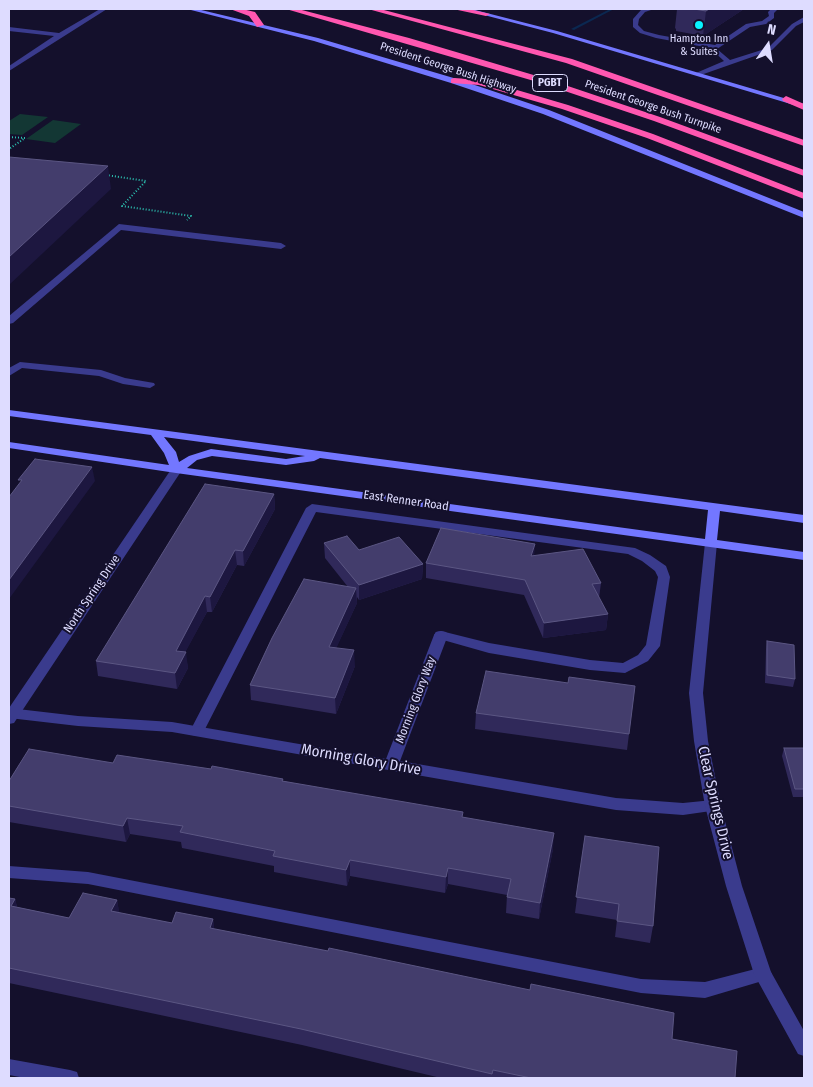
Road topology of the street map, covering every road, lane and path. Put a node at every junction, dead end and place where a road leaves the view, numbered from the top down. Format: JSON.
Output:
{"nodes":[{"id":1,"x":104,"y":9,"type":"edge"},
{"id":2,"x":190,"y":9,"type":"edge"},
{"id":3,"x":234,"y":9,"type":"edge"},
{"id":4,"x":290,"y":9,"type":"edge"},
{"id":5,"x":372,"y":9,"type":"edge"},
{"id":6,"x":456,"y":9,"type":"edge"},
{"id":7,"x":464,"y":9,"type":"edge"},
{"id":8,"x":651,"y":9,"type":"edge"},
{"id":9,"x":776,"y":9,"type":"edge"},
{"id":10,"x":486,"y":14,"type":"junction"},
{"id":11,"x":804,"y":19,"type":"edge"},
{"id":12,"x":260,"y":25,"type":"junction"},
{"id":13,"x":9,"y":29,"type":"edge"},
{"id":14,"x":60,"y":35,"type":"junction"},
{"id":15,"x":716,"y":47,"type":"junction"},
{"id":16,"x":729,"y":62,"type":"junction"},
{"id":17,"x":9,"y":69,"type":"edge"},
{"id":18,"x":698,"y":74,"type":"junction"},
{"id":19,"x":454,"y":81,"type":"junction"},
{"id":20,"x":786,"y":99,"type":"joint"},
{"id":21,"x":804,"y":106,"type":"edge"},
{"id":22,"x":9,"y":137,"type":"edge"},
{"id":23,"x":804,"y":143,"type":"edge"},
{"id":24,"x":9,"y":149,"type":"edge"},
{"id":25,"x":804,"y":173,"type":"edge"},
{"id":26,"x":105,"y":175,"type":"edge"},
{"id":27,"x":804,"y":196,"type":"edge"},
{"id":28,"x":804,"y":215,"type":"edge"},
{"id":29,"x":173,"y":233,"type":"junction"},
{"id":30,"x":281,"y":246,"type":"dead end"},
{"id":31,"x":9,"y":321,"type":"edge"},
{"id":32,"x":9,"y":373,"type":"edge"},
{"id":33,"x":150,"y":385,"type":"dead end"},
{"id":34,"x":9,"y":413,"type":"edge"},
{"id":35,"x":154,"y":432,"type":"junction"},
{"id":36,"x":9,"y":445,"type":"edge"},
{"id":37,"x":330,"y":456,"type":"junction"},
{"id":38,"x":176,"y":470,"type":"junction"},
{"id":39,"x":714,"y":507,"type":"junction"},
{"id":40,"x":804,"y":519,"type":"edge"},
{"id":41,"x":711,"y":543,"type":"junction"},
{"id":42,"x":804,"y":556,"type":"edge"},
{"id":43,"x":10,"y":715,"type":"edge"},
{"id":44,"x":197,"y":731,"type":"junction"},
{"id":45,"x":391,"y":765,"type":"junction"},
{"id":46,"x":713,"y":806,"type":"junction"},
{"id":47,"x":9,"y":872,"type":"edge"},
{"id":48,"x":763,"y":974,"type":"junction"},
{"id":49,"x":804,"y":1048,"type":"edge"},
{"id":50,"x":9,"y":1067,"type":"edge"},
{"id":51,"x":70,"y":1078,"type":"edge"}],
"edges":[{"from":1,"to":14,"type":"street"},
{"from":2,"to":12,"type":"main road","name":"President George Bush Highway"},
{"from":3,"to":12,"type":"highway"},
{"from":4,"to":25,"type":"highway","name":"President George Bush Turnpike","number":"PGBT"},
{"from":5,"to":23,"type":"highway","name":"President George Bush Turnpike","number":"PGBT"},
{"from":6,"to":10,"type":"highway"},
{"from":7,"to":10,"type":"main road"},
{"from":8,"to":15,"type":"street"},
{"from":9,"to":15,"type":"street"},
{"from":10,"to":18,"type":"main road"},
{"from":11,"to":16,"type":"street"},
{"from":12,"to":19,"type":"main road","name":"President George Bush Highway"},
{"from":13,"to":14,"type":"street"},
{"from":14,"to":17,"type":"street"},
{"from":15,"to":16,"type":"street"},
{"from":16,"to":18,"type":"street"},
{"from":18,"to":20,"type":"main road"},
{"from":19,"to":27,"type":"highway"},
{"from":19,"to":28,"type":"main road","name":"President George Bush Highway"},
{"from":20,"to":21,"type":"highway"},
{"from":22,"to":24,"type":"path"},
{"from":26,"to":29,"type":"path"},
{"from":29,"to":30,"type":"street"},
{"from":29,"to":31,"type":"street"},
{"from":32,"to":33,"type":"street"},
{"from":34,"to":35,"type":"main road"},
{"from":35,"to":37,"type":"main road"},
{"from":35,"to":38,"type":"main road"},
{"from":36,"to":38,"type":"main road","name":"East Renner Road"},
{"from":37,"to":38,"type":"main road"},
{"from":37,"to":39,"type":"main road"},
{"from":38,"to":41,"type":"main road","name":"East Renner Road"},
{"from":38,"to":43,"type":"street","name":"North Spring Drive"},
{"from":39,"to":40,"type":"main road"},
{"from":39,"to":41,"type":"main road"},
{"from":41,"to":42,"type":"main road","name":"East Renner Road"},
{"from":41,"to":46,"type":"street","name":"Clear Springs Drive"},
{"from":43,"to":44,"type":"street","name":"Morning Glory Drive"},
{"from":44,"to":45,"type":"street","name":"Morning Glory Drive"},
{"from":44,"to":45,"type":"street","name":"Morning Glory Way"},
{"from":45,"to":46,"type":"street","name":"Morning Glory Drive"},
{"from":46,"to":48,"type":"street","name":"Clear Springs Drive"},
{"from":47,"to":48,"type":"street"},
{"from":48,"to":49,"type":"street","name":"Clear Springs Drive"},
{"from":50,"to":51,"type":"street"}]}
